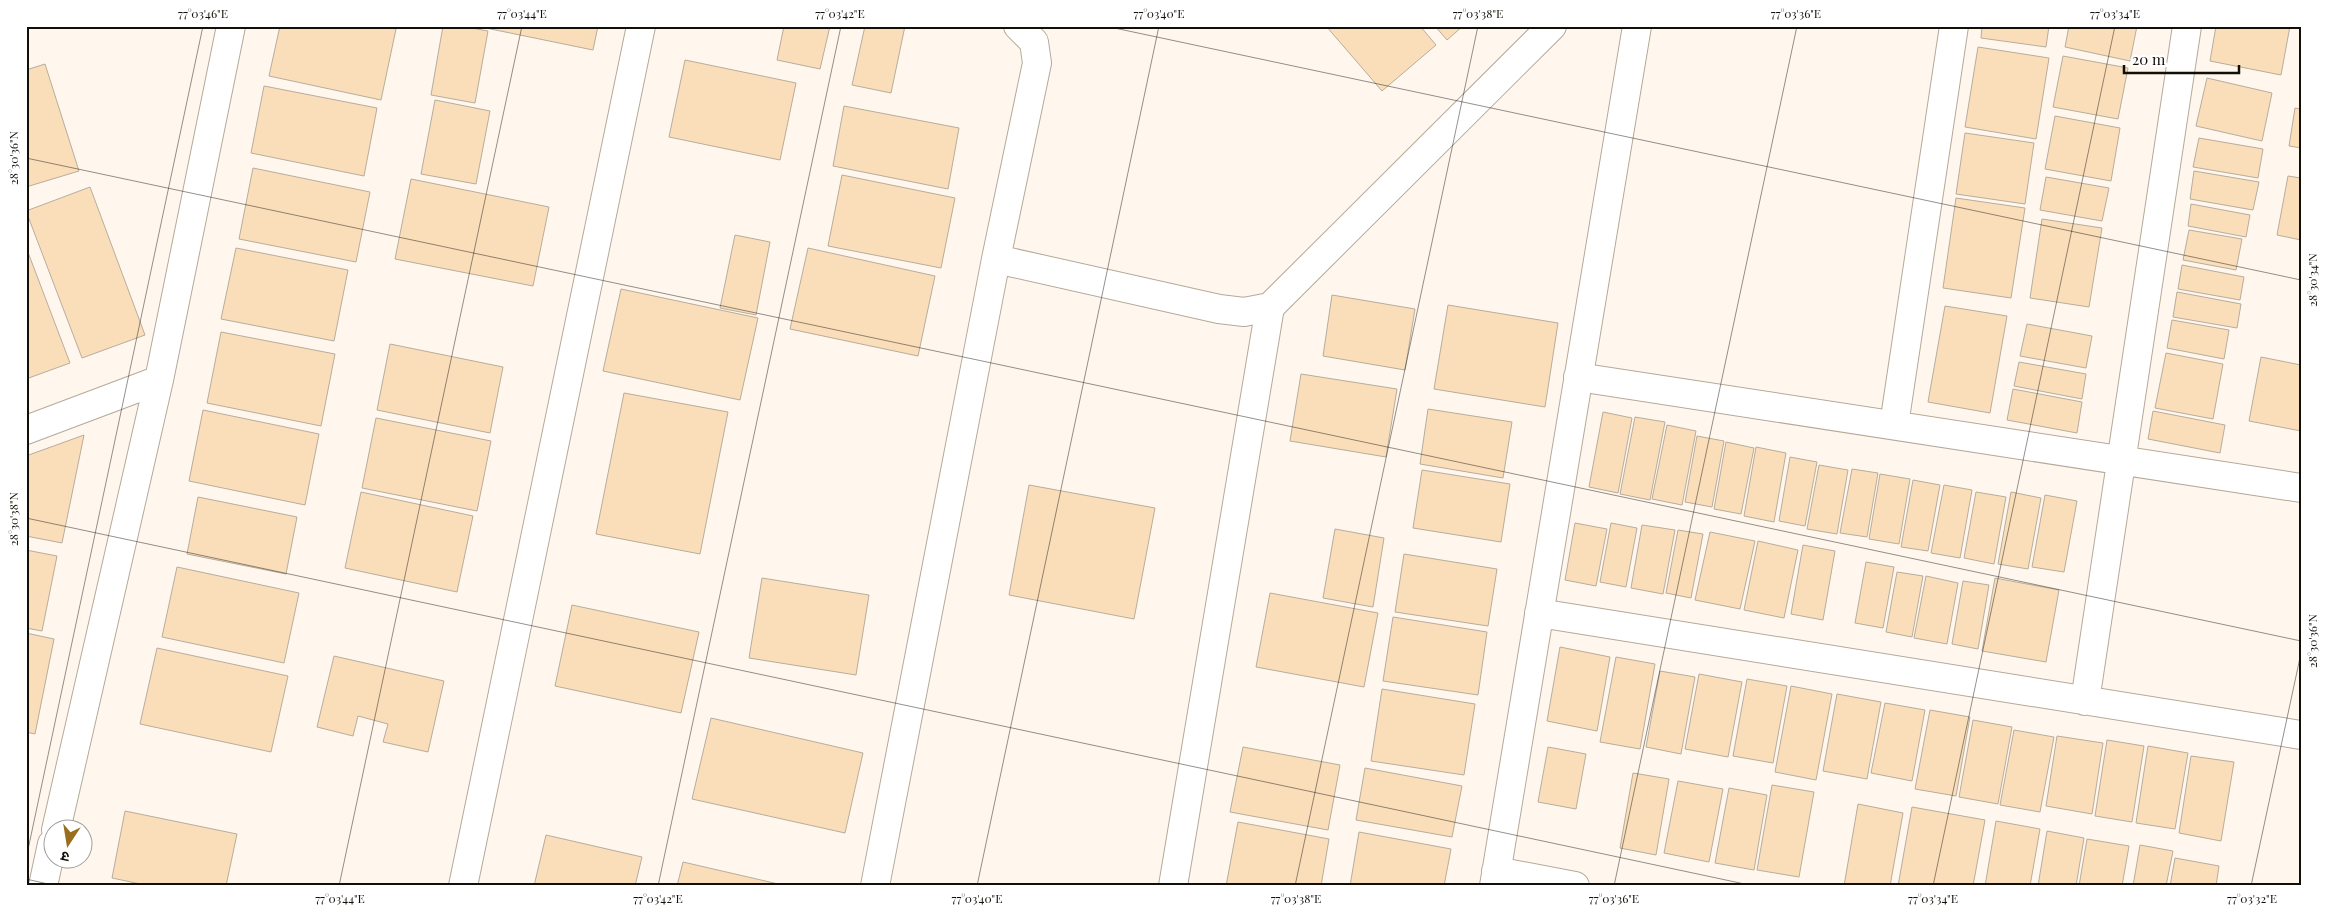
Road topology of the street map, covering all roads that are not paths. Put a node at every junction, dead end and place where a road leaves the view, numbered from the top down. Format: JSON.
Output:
{"nodes":[{"id":1,"x":230,"y":26,"type":"edge"},
{"id":2,"x":641,"y":26,"type":"edge"},
{"id":3,"x":1018,"y":26,"type":"edge"},
{"id":4,"x":1552,"y":26,"type":"edge"},
{"id":5,"x":1637,"y":26,"type":"edge"},
{"id":6,"x":1954,"y":26,"type":"edge"},
{"id":7,"x":2187,"y":26,"type":"edge"},
{"id":8,"x":996,"y":259,"type":"junction"},
{"id":9,"x":1270,"y":306,"type":"junction"},
{"id":10,"x":1578,"y":377,"type":"junction"},
{"id":11,"x":159,"y":380,"type":"junction"},
{"id":12,"x":1894,"y":425,"type":"junction"},
{"id":13,"x":26,"y":430,"type":"edge"},
{"id":14,"x":2121,"y":460,"type":"junction"},
{"id":15,"x":2301,"y":488,"type":"edge"},
{"id":16,"x":1539,"y":613,"type":"junction"},
{"id":17,"x":2085,"y":701,"type":"junction"},
{"id":18,"x":2301,"y":735,"type":"edge"},
{"id":19,"x":58,"y":820,"type":"edge"},
{"id":20,"x":46,"y":870,"type":"edge"},
{"id":21,"x":1495,"y":879,"type":"edge"},
{"id":22,"x":43,"y":886,"type":"edge"},
{"id":23,"x":463,"y":886,"type":"edge"},
{"id":24,"x":874,"y":886,"type":"edge"},
{"id":25,"x":1173,"y":886,"type":"edge"},
{"id":26,"x":1576,"y":886,"type":"edge"}],
"edges":[{"from":1,"to":11,"type":"street"},
{"from":2,"to":23,"type":"street"},
{"from":3,"to":8,"type":"street"},
{"from":4,"to":9,"type":"street"},
{"from":5,"to":10,"type":"street"},
{"from":6,"to":12,"type":"street"},
{"from":7,"to":14,"type":"street"},
{"from":8,"to":9,"type":"street"},
{"from":8,"to":24,"type":"street"},
{"from":9,"to":25,"type":"street"},
{"from":10,"to":12,"type":"street"},
{"from":10,"to":16,"type":"street"},
{"from":11,"to":13,"type":"street"},
{"from":11,"to":19,"type":"street"},
{"from":12,"to":14,"type":"street"},
{"from":14,"to":15,"type":"street"},
{"from":14,"to":17,"type":"street"},
{"from":16,"to":17,"type":"street"},
{"from":16,"to":21,"type":"street"},
{"from":17,"to":18,"type":"street"},
{"from":20,"to":22,"type":"street"},
{"from":21,"to":26,"type":"street"}]}
